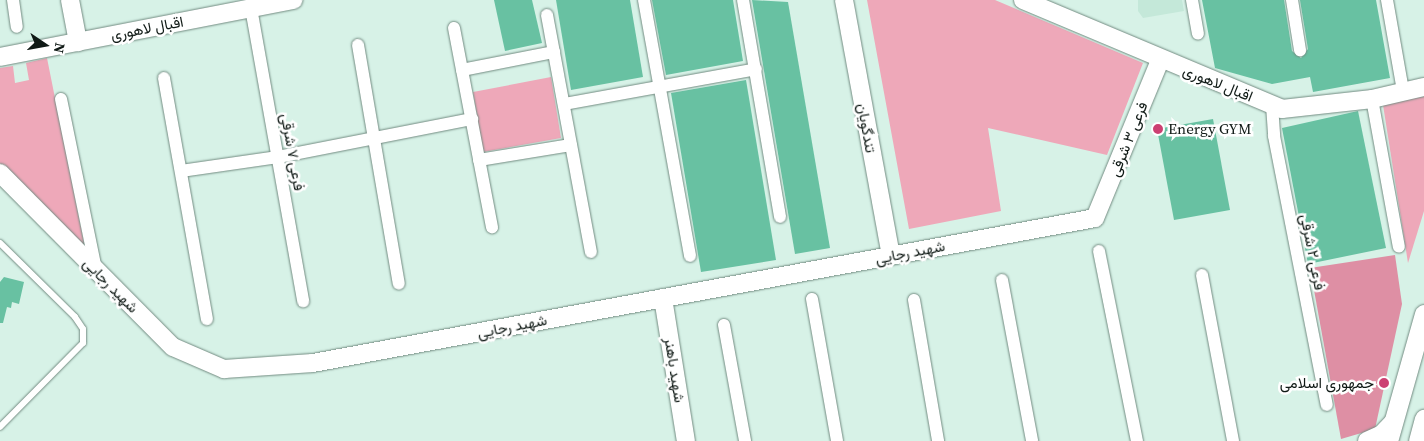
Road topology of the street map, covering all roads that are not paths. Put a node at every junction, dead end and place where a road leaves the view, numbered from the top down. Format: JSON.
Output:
{"nodes":[{"id":1,"x":12,"y":0,"type":"edge"},
{"id":2,"x":70,"y":0,"type":"edge"},
{"id":3,"x":294,"y":0,"type":"edge"},
{"id":4,"x":644,"y":0,"type":"edge"},
{"id":5,"x":743,"y":0,"type":"edge"},
{"id":6,"x":844,"y":0,"type":"edge"},
{"id":7,"x":1192,"y":0,"type":"edge"},
{"id":8,"x":1292,"y":0,"type":"edge"},
{"id":9,"x":1387,"y":0,"type":"edge"},
{"id":10,"x":1026,"y":1,"type":"edge"},
{"id":11,"x":251,"y":8,"type":"junction"},
{"id":12,"x":547,"y":15,"type":"dead end"},
{"id":13,"x":17,"y":28,"type":"dead end"},
{"id":14,"x":454,"y":28,"type":"dead end"},
{"id":15,"x":1198,"y":33,"type":"dead end"},
{"id":16,"x":78,"y":42,"type":"junction"},
{"id":17,"x":358,"y":45,"type":"dead end"},
{"id":18,"x":1300,"y":50,"type":"dead end"},
{"id":19,"x":554,"y":52,"type":"junction"},
{"id":20,"x":0,"y":57,"type":"edge"},
{"id":21,"x":1160,"y":60,"type":"junction"},
{"id":22,"x":756,"y":69,"type":"junction"},
{"id":23,"x":462,"y":70,"type":"junction"},
{"id":24,"x":164,"y":78,"type":"dead end"},
{"id":25,"x":660,"y":87,"type":"junction"},
{"id":26,"x":1424,"y":87,"type":"edge"},
{"id":27,"x":1403,"y":92,"type":"junction"},
{"id":28,"x":61,"y":99,"type":"dead end"},
{"id":29,"x":1372,"y":99,"type":"junction"},
{"id":30,"x":564,"y":104,"type":"junction"},
{"id":31,"x":1272,"y":105,"type":"junction"},
{"id":32,"x":472,"y":119,"type":"junction"},
{"id":33,"x":374,"y":138,"type":"junction"},
{"id":34,"x":571,"y":145,"type":"junction"},
{"id":35,"x":278,"y":157,"type":"junction"},
{"id":36,"x":479,"y":160,"type":"junction"},
{"id":37,"x":181,"y":170,"type":"junction"},
{"id":38,"x":0,"y":173,"type":"edge"},
{"id":39,"x":780,"y":217,"type":"dead end"},
{"id":40,"x":1095,"y":218,"type":"joint"},
{"id":41,"x":492,"y":228,"type":"dead end"},
{"id":42,"x":0,"y":243,"type":"edge"},
{"id":43,"x":1399,"y":247,"type":"dead end"},
{"id":44,"x":1099,"y":251,"type":"dead end"},
{"id":45,"x":591,"y":252,"type":"dead end"},
{"id":46,"x":690,"y":256,"type":"dead end"},
{"id":47,"x":891,"y":256,"type":"junction"},
{"id":48,"x":96,"y":270,"type":"junction"},
{"id":49,"x":1202,"y":275,"type":"dead end"},
{"id":50,"x":1002,"y":280,"type":"dead end"},
{"id":51,"x":399,"y":284,"type":"dead end"},
{"id":52,"x":663,"y":298,"type":"junction"},
{"id":53,"x":812,"y":300,"type":"dead end"},
{"id":54,"x":914,"y":300,"type":"dead end"},
{"id":55,"x":303,"y":301,"type":"dead end"},
{"id":56,"x":1424,"y":314,"type":"edge"},
{"id":57,"x":207,"y":319,"type":"dead end"},
{"id":58,"x":724,"y":325,"type":"dead end"},
{"id":59,"x":1327,"y":405,"type":"dead end"},
{"id":60,"x":1424,"y":420,"type":"edge"},
{"id":61,"x":1394,"y":421,"type":"junction"},
{"id":62,"x":0,"y":428,"type":"edge"},
{"id":63,"x":686,"y":441,"type":"edge"},
{"id":64,"x":745,"y":441,"type":"edge"},
{"id":65,"x":837,"y":441,"type":"edge"},
{"id":66,"x":938,"y":441,"type":"edge"},
{"id":67,"x":1032,"y":441,"type":"edge"},
{"id":68,"x":1137,"y":441,"type":"edge"},
{"id":69,"x":1233,"y":441,"type":"edge"},
{"id":70,"x":1367,"y":441,"type":"edge"},
{"id":71,"x":1388,"y":441,"type":"edge"},
{"id":72,"x":1418,"y":441,"type":"edge"}],
"edges":[{"from":1,"to":13,"type":"street"},
{"from":2,"to":16,"type":"street"},
{"from":3,"to":11,"type":"street","name":"اقبال لاهوری"},
{"from":4,"to":25,"type":"street"},
{"from":5,"to":22,"type":"street"},
{"from":6,"to":47,"type":"street","name":"تندگویان"},
{"from":7,"to":15,"type":"street"},
{"from":8,"to":18,"type":"street"},
{"from":9,"to":27,"type":"street"},
{"from":10,"to":21,"type":"street","name":"اقبال لاهوری"},
{"from":11,"to":16,"type":"street","name":"اقبال لاهوری"},
{"from":11,"to":35,"type":"street","name":"فرعی ۷ شرقی"},
{"from":12,"to":19,"type":"street"},
{"from":14,"to":23,"type":"street"},
{"from":16,"to":20,"type":"street","name":"اقبال لاهوری"},
{"from":17,"to":33,"type":"street"},
{"from":19,"to":23,"type":"street"},
{"from":19,"to":30,"type":"street"},
{"from":21,"to":31,"type":"street","name":"اقبال لاهوری"},
{"from":21,"to":40,"type":"street","name":"فرعی ۳ شرقی"},
{"from":22,"to":25,"type":"street"},
{"from":22,"to":39,"type":"street"},
{"from":23,"to":32,"type":"street"},
{"from":24,"to":37,"type":"street"},
{"from":25,"to":30,"type":"street"},
{"from":25,"to":46,"type":"street"},
{"from":26,"to":27,"type":"street","name":"اقبال لاهوری"},
{"from":27,"to":29,"type":"street","name":"اقبال لاهوری"},
{"from":28,"to":48,"type":"street"},
{"from":29,"to":31,"type":"street","name":"اقبال لاهوری"},
{"from":29,"to":43,"type":"street"},
{"from":30,"to":34,"type":"street"},
{"from":31,"to":59,"type":"street","name":"فرعی ۲ شرقی"},
{"from":32,"to":33,"type":"street"},
{"from":32,"to":36,"type":"street"},
{"from":33,"to":35,"type":"street"},
{"from":33,"to":51,"type":"street"},
{"from":34,"to":36,"type":"street"},
{"from":34,"to":45,"type":"street"},
{"from":35,"to":37,"type":"street"},
{"from":35,"to":55,"type":"street","name":"فرعی ۷ شرقی"},
{"from":36,"to":41,"type":"street"},
{"from":37,"to":57,"type":"street"},
{"from":38,"to":48,"type":"street","name":"شهید رجایی"},
{"from":40,"to":47,"type":"street","name":"شهید رجایی"},
{"from":42,"to":62,"type":"lane"},
{"from":44,"to":68,"type":"street"},
{"from":47,"to":52,"type":"street","name":"شهید رجایی"},
{"from":48,"to":52,"type":"street","name":"شهید رجایی"},
{"from":49,"to":69,"type":"street"},
{"from":50,"to":67,"type":"street"},
{"from":52,"to":63,"type":"street","name":"شهید باهنر"},
{"from":53,"to":65,"type":"street"},
{"from":54,"to":66,"type":"street"},
{"from":56,"to":61,"type":"main road"},
{"from":58,"to":64,"type":"street"},
{"from":60,"to":72,"type":"main road"},
{"from":61,"to":70,"type":"street"},
{"from":61,"to":71,"type":"main road"}]}
